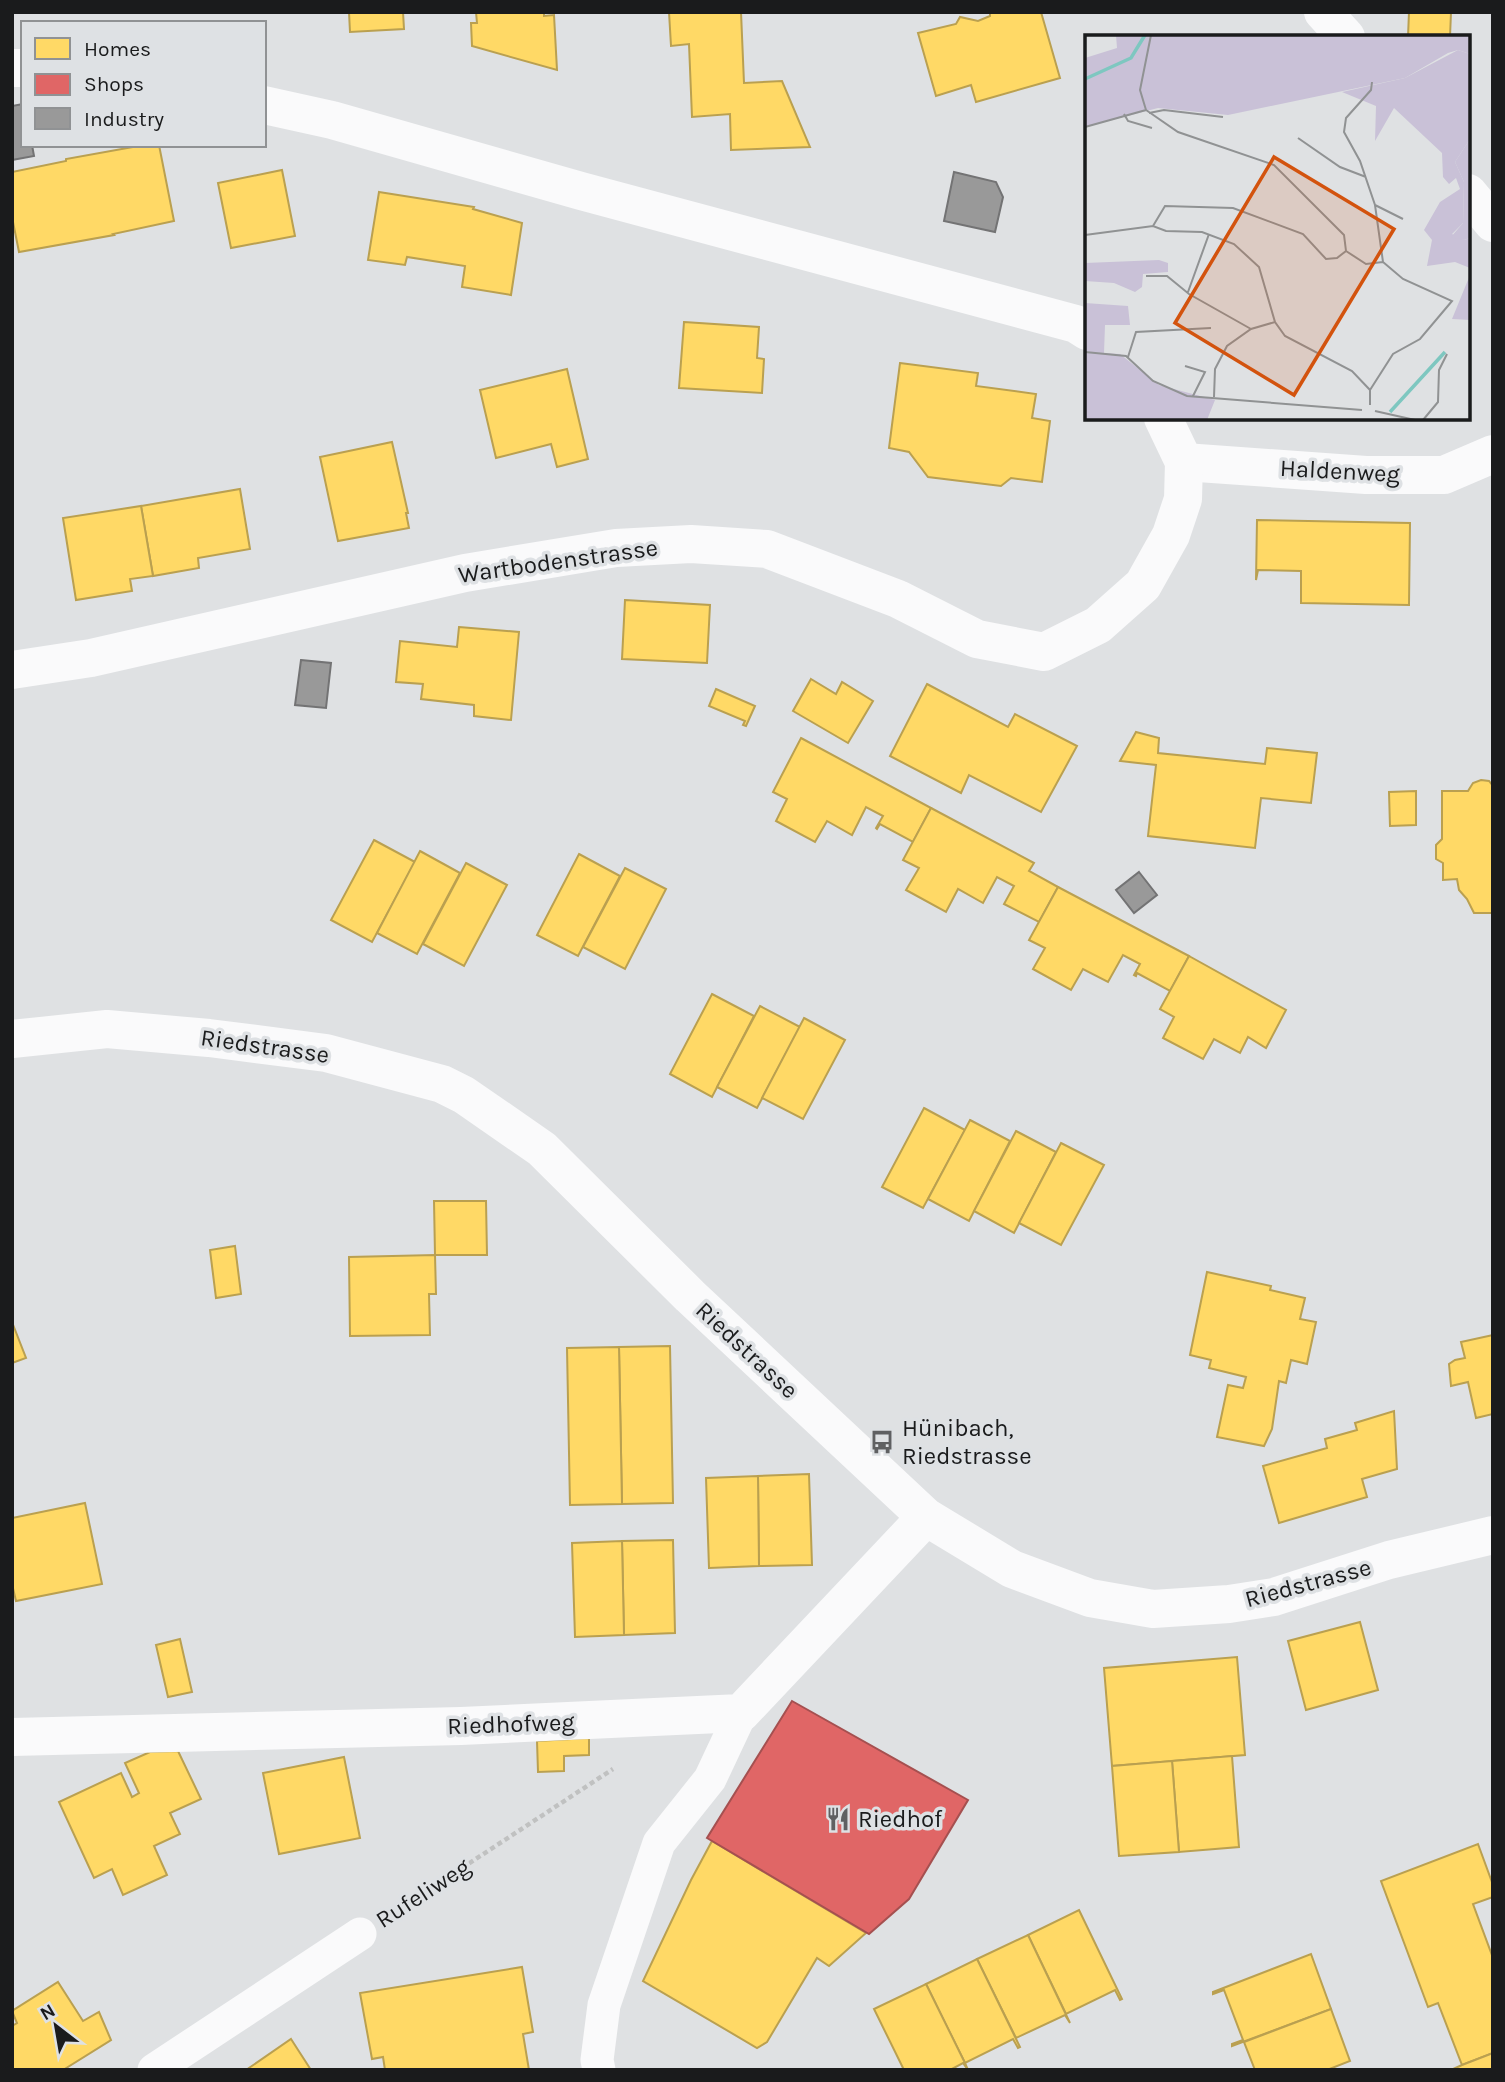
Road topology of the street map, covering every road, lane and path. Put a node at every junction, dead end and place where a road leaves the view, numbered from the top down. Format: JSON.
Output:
{"nodes":[{"id":1,"x":1323,"y":12,"type":"edge"},
{"id":2,"x":1344,"y":35,"type":"edge"},
{"id":3,"x":266,"y":105,"type":"edge"},
{"id":4,"x":1470,"y":195,"type":"edge"},
{"id":5,"x":1493,"y":223,"type":"edge"},
{"id":6,"x":1085,"y":330,"type":"edge"},
{"id":7,"x":1164,"y":420,"type":"edge"},
{"id":8,"x":1493,"y":454,"type":"edge"},
{"id":9,"x":1184,"y":462,"type":"junction"},
{"id":10,"x":12,"y":670,"type":"edge"},
{"id":11,"x":12,"y":1039,"type":"edge"},
{"id":12,"x":926,"y":1517,"type":"junction"},
{"id":13,"x":1493,"y":1535,"type":"edge"},
{"id":14,"x":741,"y":1713,"type":"junction"},
{"id":15,"x":12,"y":1737,"type":"edge"},
{"id":16,"x":624,"y":1761,"type":"dead end"},
{"id":17,"x":360,"y":1934,"type":"joint"},
{"id":18,"x":154,"y":2070,"type":"edge"},
{"id":19,"x":598,"y":2070,"type":"edge"}],
"edges":[{"from":1,"to":2,"type":"street"},
{"from":3,"to":6,"type":"street"},
{"from":4,"to":5,"type":"street"},
{"from":7,"to":9,"type":"street","name":"Wartbodenstrasse"},
{"from":8,"to":9,"type":"street","name":"Haldenweg"},
{"from":9,"to":10,"type":"street","name":"Wartbodenstrasse"},
{"from":11,"to":12,"type":"street","name":"Riedstrasse"},
{"from":12,"to":13,"type":"street","name":"Riedstrasse"},
{"from":12,"to":14,"type":"street"},
{"from":14,"to":15,"type":"street","name":"Riedhofweg"},
{"from":14,"to":19,"type":"lane"},
{"from":16,"to":17,"type":"path","name":"Rufeliweg"},
{"from":17,"to":18,"type":"lane","name":"Rufeliweg"}]}
